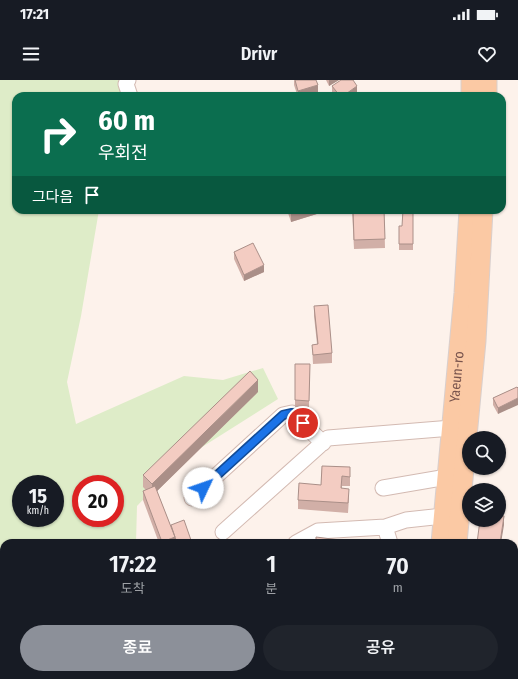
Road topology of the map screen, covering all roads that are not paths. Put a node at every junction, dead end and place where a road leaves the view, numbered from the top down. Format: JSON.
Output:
{"nodes":[{"id":1,"x":128,"y":80,"type":"edge"},
{"id":2,"x":471,"y":80,"type":"edge"},
{"id":3,"x":487,"y":80,"type":"edge"},
{"id":4,"x":129,"y":92,"type":"edge"},
{"id":5,"x":471,"y":92,"type":"edge"},
{"id":6,"x":487,"y":92,"type":"edge"},
{"id":7,"x":469,"y":214,"type":"edge"},
{"id":8,"x":483,"y":214,"type":"edge"},
{"id":9,"x":452,"y":428,"type":"junction"},
{"id":10,"x":323,"y":443,"type":"junction"},
{"id":11,"x":447,"y":477,"type":"junction"},
{"id":12,"x":383,"y":488,"type":"dead end"},
{"id":13,"x":192,"y":498,"type":"dead end"},
{"id":14,"x":443,"y":516,"type":"junction"},
{"id":15,"x":385,"y":527,"type":"junction"},
{"id":16,"x":223,"y":532,"type":"dead end"},
{"id":17,"x":303,"y":539,"type":"edge"},
{"id":18,"x":389,"y":539,"type":"edge"},
{"id":19,"x":441,"y":539,"type":"edge"},
{"id":20,"x":457,"y":539,"type":"edge"}],
"edges":[{"from":1,"to":4,"type":"street"},
{"from":2,"to":5,"type":"main road"},
{"from":3,"to":6,"type":"main road"},
{"from":7,"to":9,"type":"main road","name":"Yaeun-ro"},
{"from":8,"to":20,"type":"main road","name":"Yaeun-ro"},
{"from":9,"to":10,"type":"street"},
{"from":9,"to":11,"type":"main road","name":"Yaeun-ro"},
{"from":10,"to":13,"type":"street"},
{"from":10,"to":16,"type":"street"},
{"from":11,"to":12,"type":"street"},
{"from":11,"to":14,"type":"main road","name":"Yaeun-ro"},
{"from":14,"to":15,"type":"street"},
{"from":14,"to":19,"type":"main road","name":"Yaeun-ro"},
{"from":15,"to":17,"type":"street"},
{"from":15,"to":18,"type":"street"}]}
